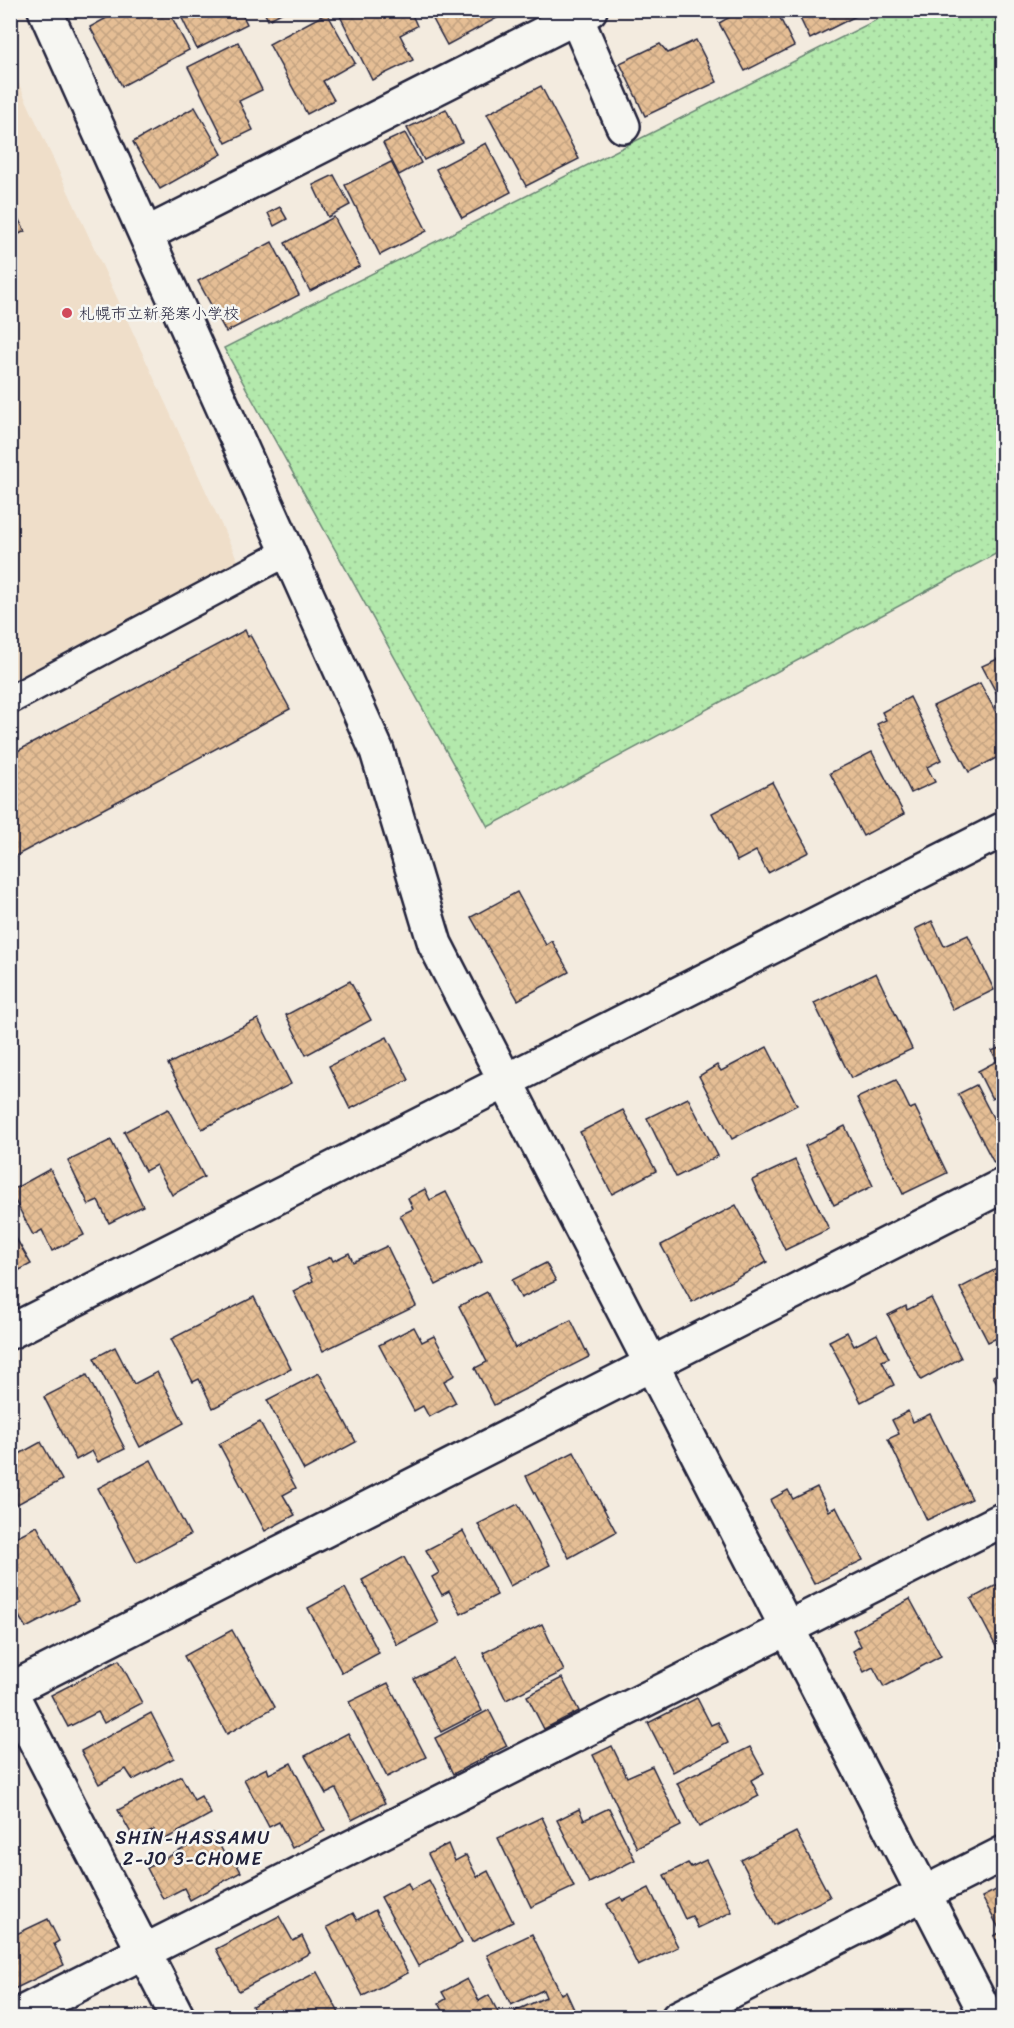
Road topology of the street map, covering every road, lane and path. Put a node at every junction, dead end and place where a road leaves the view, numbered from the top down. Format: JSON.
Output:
{"nodes":[{"id":1,"x":45,"y":10,"type":"edge"},
{"id":2,"x":580,"y":13,"type":"edge"},
{"id":3,"x":623,"y":126,"type":"dead end"},
{"id":4,"x":147,"y":234,"type":"junction"},
{"id":5,"x":287,"y":552,"type":"junction"},
{"id":6,"x":10,"y":700,"type":"edge"},
{"id":7,"x":1004,"y":829,"type":"edge"},
{"id":8,"x":508,"y":1082,"type":"junction"},
{"id":9,"x":1004,"y":1185,"type":"edge"},
{"id":10,"x":10,"y":1332,"type":"edge"},
{"id":11,"x":654,"y":1365,"type":"junction"},
{"id":12,"x":1004,"y":1519,"type":"edge"},
{"id":13,"x":790,"y":1628,"type":"junction"},
{"id":14,"x":10,"y":1691,"type":"edge"},
{"id":15,"x":1004,"y":1852,"type":"edge"},
{"id":16,"x":923,"y":1894,"type":"junction"},
{"id":17,"x":144,"y":1950,"type":"junction"},
{"id":18,"x":12,"y":2018,"type":"edge"},
{"id":19,"x":178,"y":2018,"type":"edge"},
{"id":20,"x":678,"y":2018,"type":"edge"},
{"id":21,"x":988,"y":2018,"type":"edge"}],
"edges":[{"from":1,"to":4,"type":"street"},
{"from":2,"to":3,"type":"street"},
{"from":2,"to":4,"type":"street"},
{"from":4,"to":5,"type":"street"},
{"from":5,"to":6,"type":"lane"},
{"from":5,"to":8,"type":"street"},
{"from":7,"to":8,"type":"street"},
{"from":8,"to":10,"type":"street"},
{"from":8,"to":11,"type":"street"},
{"from":9,"to":11,"type":"street"},
{"from":11,"to":13,"type":"street"},
{"from":11,"to":14,"type":"street"},
{"from":12,"to":13,"type":"street"},
{"from":13,"to":16,"type":"street"},
{"from":13,"to":17,"type":"street"},
{"from":14,"to":17,"type":"street"},
{"from":15,"to":16,"type":"street"},
{"from":16,"to":20,"type":"street"},
{"from":16,"to":21,"type":"street"},
{"from":17,"to":18,"type":"street"},
{"from":17,"to":19,"type":"street"}]}
